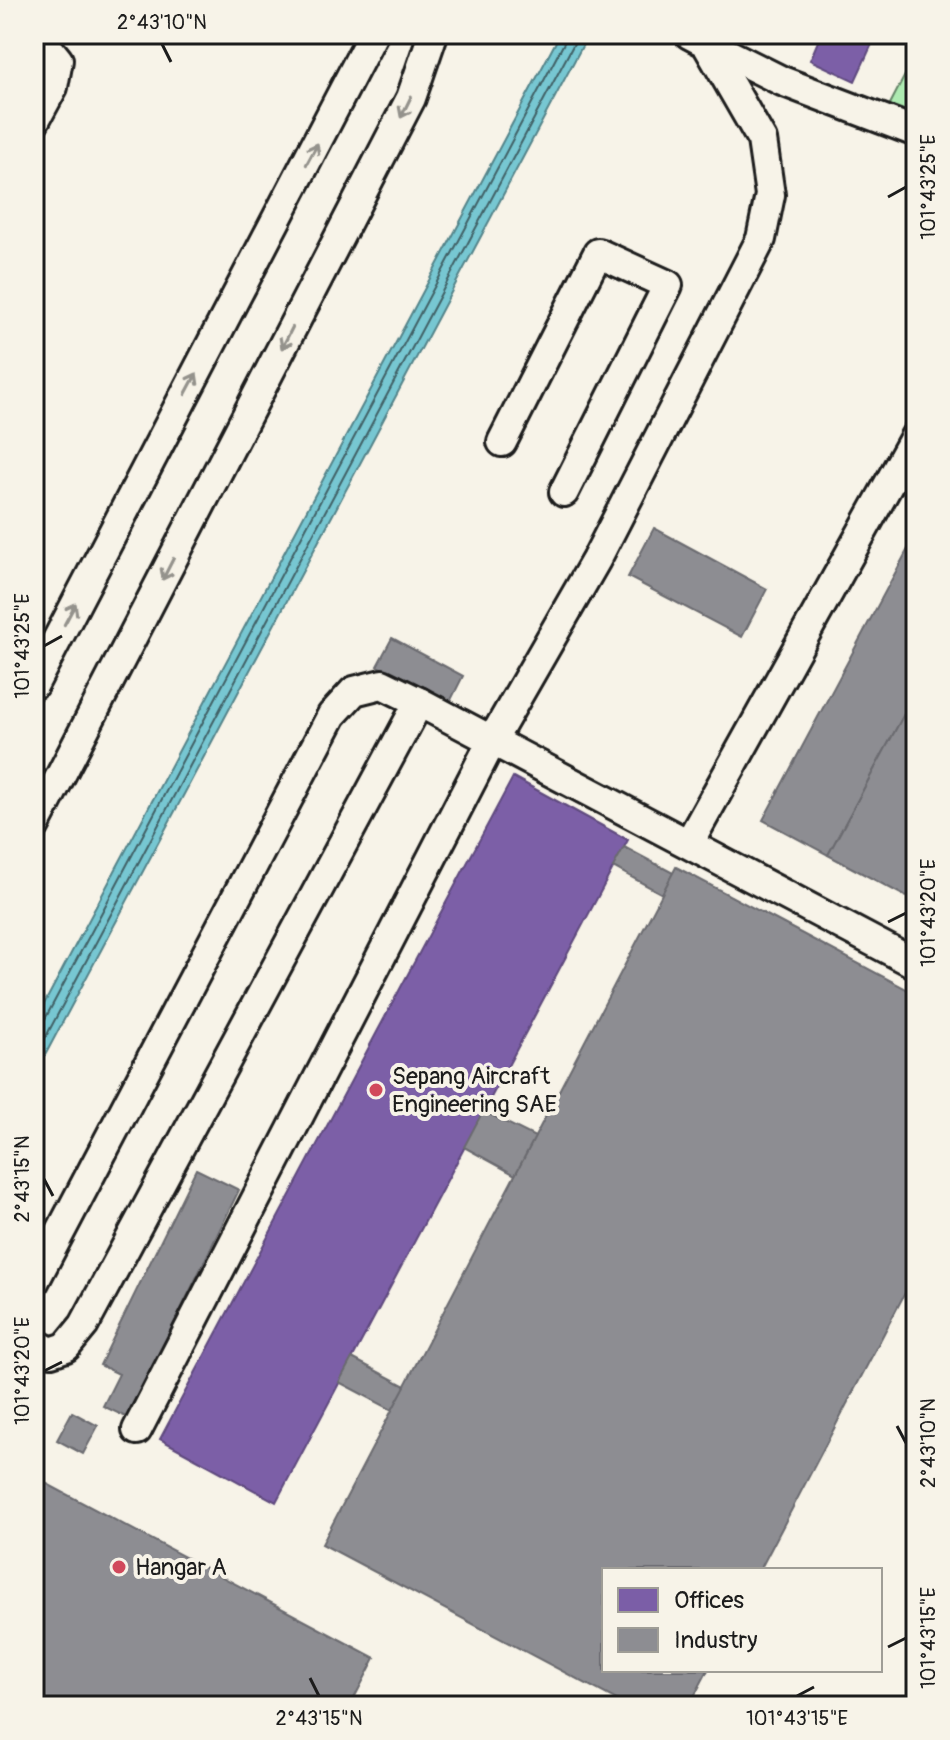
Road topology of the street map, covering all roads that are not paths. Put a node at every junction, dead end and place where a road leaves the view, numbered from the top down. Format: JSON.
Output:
{"nodes":[{"id":1,"x":37,"y":34,"type":"edge"},
{"id":2,"x":373,"y":34,"type":"edge"},
{"id":3,"x":433,"y":34,"type":"edge"},
{"id":4,"x":698,"y":39,"type":"edge"},
{"id":5,"x":34,"y":122,"type":"edge"},
{"id":6,"x":916,"y":132,"type":"edge"},
{"id":7,"x":916,"y":435,"type":"edge"},
{"id":8,"x":502,"y":442,"type":"dead end"},
{"id":9,"x":564,"y":492,"type":"dead end"},
{"id":10,"x":34,"y":684,"type":"edge"},
{"id":11,"x":419,"y":702,"type":"junction"},
{"id":12,"x":493,"y":739,"type":"junction"},
{"id":13,"x":34,"y":827,"type":"edge"},
{"id":14,"x":689,"y":843,"type":"junction"},
{"id":15,"x":916,"y":964,"type":"edge"},
{"id":16,"x":34,"y":1282,"type":"edge"},
{"id":17,"x":34,"y":1343,"type":"edge"},
{"id":18,"x":137,"y":1430,"type":"dead end"}],
"edges":[{"from":1,"to":5,"type":"lane"},
{"from":10,"to":2,"type":"lane","one_way":true},
{"from":3,"to":13,"type":"lane","one_way":true},
{"from":4,"to":6,"type":"lane"},
{"from":4,"to":12,"type":"lane"},
{"from":7,"to":14,"type":"lane"},
{"from":8,"to":9,"type":"lane"},
{"from":11,"to":12,"type":"lane"},
{"from":11,"to":16,"type":"lane"},
{"from":11,"to":17,"type":"lane"},
{"from":12,"to":14,"type":"lane"},
{"from":12,"to":18,"type":"lane"},
{"from":14,"to":15,"type":"lane"}]}
